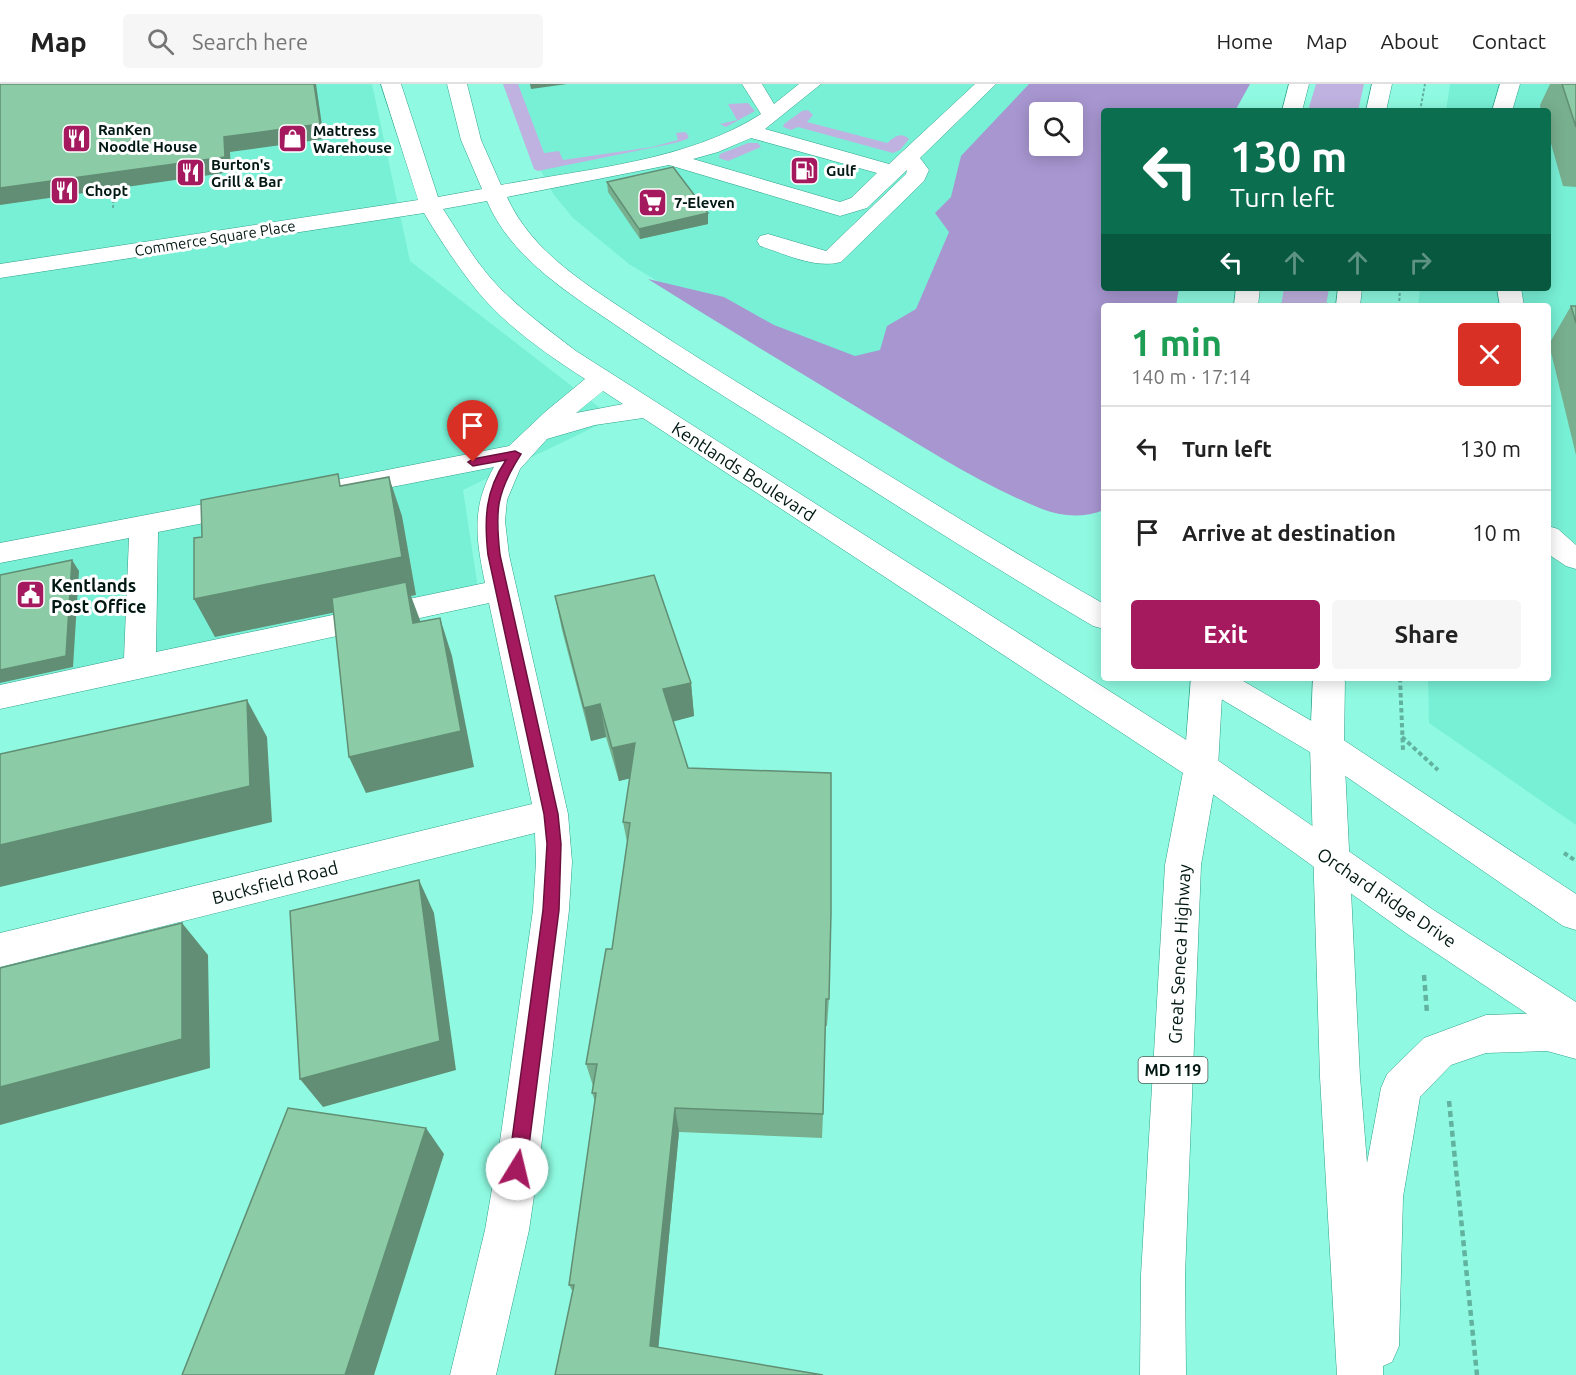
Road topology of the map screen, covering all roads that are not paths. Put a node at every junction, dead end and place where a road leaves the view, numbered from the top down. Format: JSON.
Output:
{"nodes":[{"id":1,"x":391,"y":84,"type":"edge"},
{"id":2,"x":457,"y":84,"type":"edge"},
{"id":3,"x":752,"y":84,"type":"edge"},
{"id":4,"x":811,"y":84,"type":"edge"},
{"id":5,"x":986,"y":84,"type":"edge"},
{"id":6,"x":1299,"y":84,"type":"edge"},
{"id":7,"x":1382,"y":84,"type":"edge"},
{"id":8,"x":1510,"y":84,"type":"edge"},
{"id":9,"x":1293,"y":108,"type":"edge"},
{"id":10,"x":1377,"y":108,"type":"edge"},
{"id":11,"x":1503,"y":108,"type":"edge"},
{"id":12,"x":772,"y":116,"type":"junction"},
{"id":13,"x":749,"y":131,"type":"junction"},
{"id":14,"x":670,"y":159,"type":"junction"},
{"id":15,"x":901,"y":164,"type":"junction"},
{"id":16,"x":493,"y":194,"type":"junction"},
{"id":17,"x":430,"y":205,"type":"junction"},
{"id":18,"x":768,"y":241,"type":"dead end"},
{"id":19,"x":0,"y":271,"type":"edge"},
{"id":20,"x":602,"y":379,"type":"junction"},
{"id":21,"x":648,"y":409,"type":"junction"},
{"id":22,"x":528,"y":443,"type":"junction"},
{"id":23,"x":325,"y":491,"type":"edge"},
{"id":24,"x":271,"y":501,"type":"edge"},
{"id":25,"x":144,"y":525,"type":"junction"},
{"id":26,"x":1551,"y":539,"type":"edge"},
{"id":27,"x":0,"y":553,"type":"edge"},
{"id":28,"x":1576,"y":559,"type":"edge"},
{"id":29,"x":501,"y":590,"type":"junction"},
{"id":30,"x":1101,"y":616,"type":"edge"},
{"id":31,"x":140,"y":668,"type":"junction"},
{"id":32,"x":1207,"y":681,"type":"edge"},
{"id":33,"x":1217,"y":681,"type":"edge"},
{"id":34,"x":1329,"y":681,"type":"edge"},
{"id":35,"x":0,"y":697,"type":"edge"},
{"id":36,"x":1328,"y":746,"type":"junction"},
{"id":37,"x":1201,"y":766,"type":"junction"},
{"id":38,"x":551,"y":814,"type":"junction"},
{"id":39,"x":1331,"y":860,"type":"junction"},
{"id":40,"x":1576,"y":914,"type":"edge"},
{"id":41,"x":0,"y":950,"type":"edge"},
{"id":42,"x":1576,"y":1024,"type":"edge"},
{"id":43,"x":1576,"y":1040,"type":"edge"},
{"id":44,"x":473,"y":1375,"type":"edge"},
{"id":45,"x":1163,"y":1375,"type":"edge"},
{"id":46,"x":1360,"y":1375,"type":"edge"},
{"id":47,"x":1375,"y":1375,"type":"edge"}],
"edges":[{"from":1,"to":17,"type":"street","name":"Kentlands Boulevard"},
{"from":2,"to":16,"type":"street"},
{"from":3,"to":12,"type":"street"},
{"from":4,"to":12,"type":"street","name":"Commerce Square Place"},
{"from":5,"to":15,"type":"street"},
{"from":6,"to":9,"type":"street"},
{"from":7,"to":10,"type":"street"},
{"from":8,"to":11,"type":"street"},
{"from":12,"to":13,"type":"street","name":"Commerce Square Place"},
{"from":13,"to":14,"type":"street","name":"Commerce Square Place"},
{"from":13,"to":15,"type":"street"},
{"from":14,"to":15,"type":"street"},
{"from":14,"to":16,"type":"street","name":"Commerce Square Place"},
{"from":15,"to":18,"type":"street"},
{"from":16,"to":17,"type":"street","name":"Commerce Square Place"},
{"from":16,"to":30,"type":"street"},
{"from":17,"to":19,"type":"street","name":"Commerce Square Place"},
{"from":17,"to":20,"type":"street","name":"Kentlands Boulevard"},
{"from":20,"to":21,"type":"street","name":"Kentlands Boulevard"},
{"from":20,"to":22,"type":"street"},
{"from":21,"to":22,"type":"street"},
{"from":21,"to":37,"type":"street","name":"Kentlands Boulevard"},
{"from":22,"to":23,"type":"street"},
{"from":22,"to":29,"type":"street"},
{"from":24,"to":25,"type":"street"},
{"from":25,"to":27,"type":"street"},
{"from":25,"to":31,"type":"street"},
{"from":26,"to":28,"type":"street"},
{"from":29,"to":31,"type":"street"},
{"from":29,"to":38,"type":"street"},
{"from":31,"to":35,"type":"street"},
{"from":32,"to":37,"type":"street","name":"Great Seneca Highway","number":"MD 119"},
{"from":33,"to":36,"type":"street"},
{"from":34,"to":36,"type":"street"},
{"from":36,"to":39,"type":"street"},
{"from":36,"to":40,"type":"street"},
{"from":37,"to":39,"type":"street","name":"Orchard Ridge Drive"},
{"from":37,"to":45,"type":"street","name":"Great Seneca Highway","number":"MD 119"},
{"from":38,"to":41,"type":"street","name":"Bucksfield Road"},
{"from":38,"to":44,"type":"street"},
{"from":39,"to":42,"type":"street","name":"Orchard Ridge Drive"},
{"from":39,"to":46,"type":"street"},
{"from":43,"to":47,"type":"street"}]}
